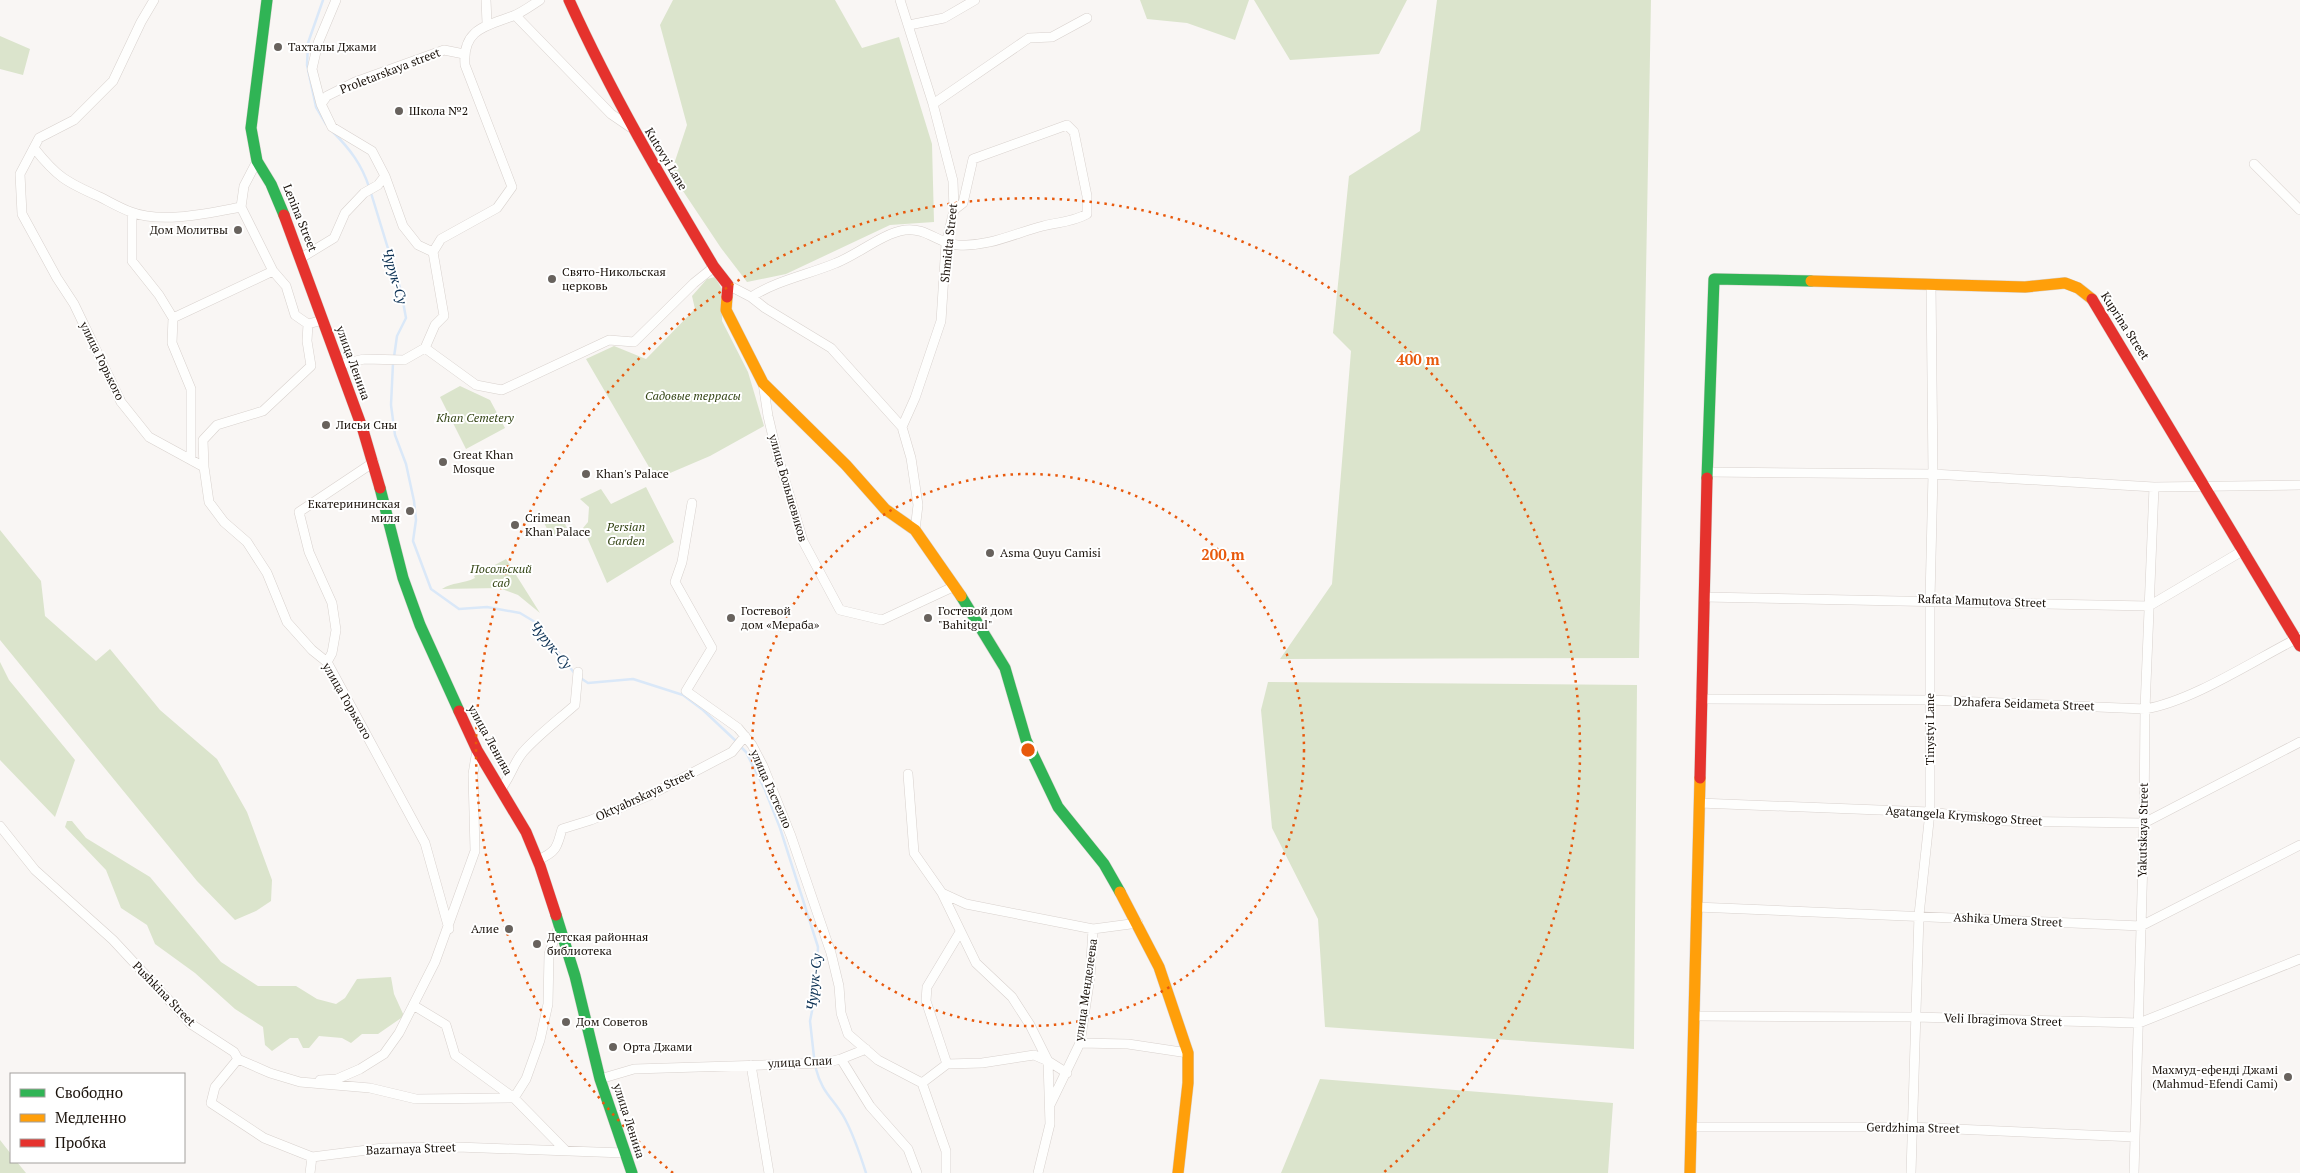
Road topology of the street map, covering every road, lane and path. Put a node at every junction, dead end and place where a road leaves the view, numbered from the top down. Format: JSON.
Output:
{"nodes":[{"id":1,"x":154,"y":0,"type":"edge"},
{"id":2,"x":267,"y":0,"type":"edge"},
{"id":3,"x":336,"y":0,"type":"edge"},
{"id":4,"x":486,"y":0,"type":"edge"},
{"id":5,"x":540,"y":0,"type":"edge"},
{"id":6,"x":569,"y":0,"type":"edge"},
{"id":7,"x":900,"y":0,"type":"edge"},
{"id":8,"x":975,"y":0,"type":"edge"},
{"id":9,"x":515,"y":15,"type":"junction"},
{"id":10,"x":1086,"y":18,"type":"dead end"},
{"id":11,"x":487,"y":23,"type":"junction"},
{"id":12,"x":909,"y":25,"type":"junction"},
{"id":13,"x":464,"y":54,"type":"junction"},
{"id":14,"x":321,"y":104,"type":"junction"},
{"id":15,"x":933,"y":104,"type":"junction"},
{"id":16,"x":631,"y":127,"type":"junction"},
{"id":17,"x":34,"y":148,"type":"junction"},
{"id":18,"x":257,"y":161,"type":"junction"},
{"id":19,"x":2254,"y":164,"type":"dead end"},
{"id":20,"x":385,"y":176,"type":"junction"},
{"id":21,"x":241,"y":207,"type":"junction"},
{"id":22,"x":954,"y":210,"type":"junction"},
{"id":23,"x":2300,"y":210,"type":"edge"},
{"id":24,"x":132,"y":213,"type":"junction"},
{"id":25,"x":946,"y":244,"type":"junction"},
{"id":26,"x":433,"y":252,"type":"junction"},
{"id":27,"x":301,"y":258,"type":"junction"},
{"id":28,"x":714,"y":267,"type":"junction"},
{"id":29,"x":274,"y":271,"type":"junction"},
{"id":30,"x":1931,"y":284,"type":"junction"},
{"id":31,"x":728,"y":285,"type":"junction"},
{"id":32,"x":752,"y":297,"type":"junction"},
{"id":33,"x":173,"y":318,"type":"junction"},
{"id":34,"x":323,"y":320,"type":"junction"},
{"id":35,"x":308,"y":324,"type":"junction"},
{"id":36,"x":425,"y":348,"type":"junction"},
{"id":37,"x":339,"y":365,"type":"junction"},
{"id":38,"x":763,"y":383,"type":"junction"},
{"id":39,"x":902,"y":427,"type":"junction"},
{"id":40,"x":191,"y":458,"type":"junction"},
{"id":41,"x":374,"y":462,"type":"junction"},
{"id":42,"x":204,"y":466,"type":"junction"},
{"id":43,"x":1707,"y":472,"type":"junction"},
{"id":44,"x":1933,"y":474,"type":"junction"},
{"id":45,"x":2300,"y":485,"type":"edge"},
{"id":46,"x":2154,"y":487,"type":"junction"},
{"id":47,"x":2208,"y":488,"type":"junction"},
{"id":48,"x":692,"y":503,"type":"dead end"},
{"id":49,"x":915,"y":530,"type":"junction"},
{"id":50,"x":2244,"y":550,"type":"junction"},
{"id":51,"x":955,"y":586,"type":"junction"},
{"id":52,"x":1704,"y":596,"type":"junction"},
{"id":53,"x":1930,"y":600,"type":"junction"},
{"id":54,"x":2149,"y":606,"type":"junction"},
{"id":55,"x":2299,"y":641,"type":"edge"},
{"id":56,"x":327,"y":662,"type":"junction"},
{"id":57,"x":578,"y":676,"type":"dead end"},
{"id":58,"x":1701,"y":699,"type":"junction"},
{"id":59,"x":1930,"y":700,"type":"junction"},
{"id":60,"x":2144,"y":709,"type":"junction"},
{"id":61,"x":740,"y":740,"type":"junction"},
{"id":62,"x":2300,"y":742,"type":"edge"},
{"id":63,"x":477,"y":750,"type":"junction"},
{"id":64,"x":908,"y":774,"type":"dead end"},
{"id":65,"x":501,"y":789,"type":"junction"},
{"id":66,"x":1699,"y":803,"type":"junction"},
{"id":67,"x":1930,"y":812,"type":"junction"},
{"id":68,"x":2144,"y":823,"type":"junction"},
{"id":69,"x":0,"y":826,"type":"edge"},
{"id":70,"x":2300,"y":845,"type":"edge"},
{"id":71,"x":538,"y":860,"type":"junction"},
{"id":72,"x":942,"y":893,"type":"junction"},
{"id":73,"x":1696,"y":907,"type":"junction"},
{"id":74,"x":1919,"y":915,"type":"junction"},
{"id":75,"x":1138,"y":923,"type":"junction"},
{"id":76,"x":560,"y":924,"type":"junction"},
{"id":77,"x":2141,"y":926,"type":"junction"},
{"id":78,"x":1094,"y":928,"type":"junction"},
{"id":79,"x":449,"y":929,"type":"junction"},
{"id":80,"x":960,"y":932,"type":"junction"},
{"id":81,"x":2300,"y":959,"type":"edge"},
{"id":82,"x":413,"y":1005,"type":"junction"},
{"id":83,"x":1694,"y":1016,"type":"junction"},
{"id":84,"x":1915,"y":1017,"type":"junction"},
{"id":85,"x":2139,"y":1023,"type":"junction"},
{"id":86,"x":1080,"y":1043,"type":"junction"},
{"id":87,"x":866,"y":1049,"type":"junction"},
{"id":88,"x":1188,"y":1053,"type":"junction"},
{"id":89,"x":238,"y":1059,"type":"junction"},
{"id":90,"x":841,"y":1059,"type":"junction"},
{"id":91,"x":1048,"y":1061,"type":"junction"},
{"id":92,"x":947,"y":1064,"type":"junction"},
{"id":93,"x":751,"y":1065,"type":"junction"},
{"id":94,"x":1067,"y":1073,"type":"junction"},
{"id":95,"x":600,"y":1079,"type":"junction"},
{"id":96,"x":300,"y":1082,"type":"junction"},
{"id":97,"x":922,"y":1083,"type":"junction"},
{"id":98,"x":514,"y":1098,"type":"junction"},
{"id":99,"x":1050,"y":1105,"type":"junction"},
{"id":100,"x":1691,"y":1127,"type":"junction"},
{"id":101,"x":1910,"y":1127,"type":"junction"},
{"id":102,"x":2135,"y":1137,"type":"junction"},
{"id":103,"x":566,"y":1151,"type":"junction"},
{"id":104,"x":624,"y":1153,"type":"junction"},
{"id":105,"x":312,"y":1157,"type":"junction"},
{"id":106,"x":310,"y":1173,"type":"edge"},
{"id":107,"x":632,"y":1173,"type":"edge"},
{"id":108,"x":769,"y":1173,"type":"edge"},
{"id":109,"x":917,"y":1173,"type":"edge"},
{"id":110,"x":946,"y":1173,"type":"edge"},
{"id":111,"x":1038,"y":1173,"type":"edge"},
{"id":112,"x":1178,"y":1173,"type":"edge"},
{"id":113,"x":1690,"y":1173,"type":"edge"},
{"id":114,"x":1911,"y":1173,"type":"edge"},
{"id":115,"x":2134,"y":1173,"type":"edge"}],
"edges":[{"from":1,"to":17,"type":"street","name":"улица Горького"},
{"from":2,"to":18,"type":"street","name":"Lenina Street"},
{"from":3,"to":14,"type":"street"},
{"from":4,"to":11,"type":"street"},
{"from":5,"to":9,"type":"street"},
{"from":6,"to":16,"type":"street"},
{"from":7,"to":12,"type":"street","name":"Shmidta Street"},
{"from":8,"to":12,"type":"street"},
{"from":9,"to":11,"type":"street"},
{"from":9,"to":16,"type":"street","name":"Kutovyi Lane"},
{"from":10,"to":15,"type":"street"},
{"from":11,"to":13,"type":"street"},
{"from":12,"to":15,"type":"street","name":"Shmidta Street"},
{"from":13,"to":14,"type":"street","name":"Proletarskaya street"},
{"from":13,"to":26,"type":"street"},
{"from":14,"to":20,"type":"street"},
{"from":15,"to":22,"type":"street","name":"Shmidta Street"},
{"from":16,"to":28,"type":"street","name":"Kutovyi Lane"},
{"from":17,"to":24,"type":"street"},
{"from":17,"to":40,"type":"street","name":"улица Горького"},
{"from":18,"to":21,"type":"street"},
{"from":18,"to":27,"type":"street","name":"Lenina Street"},
{"from":19,"to":23,"type":"street"},
{"from":20,"to":26,"type":"street"},
{"from":20,"to":27,"type":"street"},
{"from":21,"to":24,"type":"street"},
{"from":21,"to":29,"type":"street"},
{"from":22,"to":25,"type":"street","name":"Shmidta Street"},
{"from":22,"to":25,"type":"street"},
{"from":24,"to":33,"type":"street"},
{"from":25,"to":32,"type":"street"},
{"from":25,"to":39,"type":"street","name":"Shmidta Street"},
{"from":26,"to":36,"type":"street"},
{"from":27,"to":34,"type":"street","name":"Lenina Street"},
{"from":28,"to":31,"type":"street","name":"Kutovyi Lane"},
{"from":28,"to":36,"type":"street"},
{"from":29,"to":33,"type":"street"},
{"from":29,"to":35,"type":"street"},
{"from":30,"to":43,"type":"street","name":"Kuprina Street"},
{"from":30,"to":44,"type":"street","name":"Tinystyi Lane"},
{"from":30,"to":47,"type":"street","name":"Kuprina Street"},
{"from":31,"to":32,"type":"street"},
{"from":31,"to":38,"type":"street"},
{"from":32,"to":39,"type":"street"},
{"from":33,"to":40,"type":"street"},
{"from":34,"to":35,"type":"street"},
{"from":34,"to":37,"type":"street","name":"улица Ленина"},
{"from":35,"to":42,"type":"street"},
{"from":36,"to":37,"type":"street"},
{"from":37,"to":41,"type":"street","name":"улица Ленина"},
{"from":38,"to":49,"type":"street"},
{"from":38,"to":51,"type":"street","name":"улица Большевиков"},
{"from":39,"to":49,"type":"street"},
{"from":40,"to":42,"type":"street","name":"улица Горького"},
{"from":41,"to":56,"type":"street"},
{"from":41,"to":63,"type":"street","name":"улица Ленина"},
{"from":42,"to":56,"type":"street","name":"улица Горького"},
{"from":43,"to":44,"type":"street"},
{"from":43,"to":52,"type":"street"},
{"from":44,"to":46,"type":"street"},
{"from":44,"to":53,"type":"street","name":"Tinystyi Lane"},
{"from":45,"to":47,"type":"street"},
{"from":46,"to":47,"type":"street"},
{"from":46,"to":54,"type":"street","name":"Yakutskaya Street"},
{"from":47,"to":50,"type":"street","name":"Kuprina Street"},
{"from":48,"to":61,"type":"street","name":"улица Гастелло"},
{"from":49,"to":51,"type":"street"},
{"from":50,"to":54,"type":"street"},
{"from":50,"to":55,"type":"street","name":"Kuprina Street"},
{"from":51,"to":75,"type":"street"},
{"from":52,"to":53,"type":"street","name":"Rafata Mamutova Street"},
{"from":52,"to":58,"type":"street"},
{"from":53,"to":54,"type":"street","name":"Rafata Mamutova Street"},
{"from":53,"to":59,"type":"street","name":"Tinystyi Lane"},
{"from":54,"to":60,"type":"street","name":"Yakutskaya Street"},
{"from":55,"to":60,"type":"street","name":"Dzhafera Seidameta Street"},
{"from":56,"to":79,"type":"street","name":"улица Горького"},
{"from":57,"to":65,"type":"street"},
{"from":58,"to":59,"type":"street","name":"Dzhafera Seidameta Street"},
{"from":58,"to":66,"type":"street"},
{"from":59,"to":60,"type":"street","name":"Dzhafera Seidameta Street"},
{"from":59,"to":67,"type":"street","name":"Tinystyi Lane"},
{"from":60,"to":68,"type":"street","name":"Yakutskaya Street"},
{"from":61,"to":71,"type":"street","name":"Oktyabrskaya Street"},
{"from":61,"to":87,"type":"street","name":"улица Гастелло"},
{"from":62,"to":68,"type":"street","name":"Agatangela Krymskogo Street"},
{"from":63,"to":65,"type":"street","name":"улица Ленина"},
{"from":63,"to":79,"type":"street"},
{"from":64,"to":72,"type":"street"},
{"from":65,"to":71,"type":"street","name":"улица Ленина"},
{"from":66,"to":67,"type":"street","name":"Agatangela Krymskogo Street"},
{"from":66,"to":73,"type":"street"},
{"from":67,"to":68,"type":"street","name":"Agatangela Krymskogo Street"},
{"from":67,"to":74,"type":"street","name":"Tinystyi Lane"},
{"from":68,"to":77,"type":"street","name":"Yakutskaya Street"},
{"from":69,"to":89,"type":"street","name":"Pushkina Street"},
{"from":70,"to":77,"type":"street","name":"Ashika Umera Street"},
{"from":71,"to":76,"type":"street","name":"улица Ленина"},
{"from":72,"to":78,"type":"street"},
{"from":72,"to":80,"type":"street"},
{"from":73,"to":74,"type":"street","name":"Ashika Umera Street"},
{"from":73,"to":83,"type":"street"},
{"from":74,"to":77,"type":"street","name":"Ashika Umera Street"},
{"from":74,"to":84,"type":"street","name":"Tinystyi Lane"},
{"from":75,"to":78,"type":"street"},
{"from":75,"to":88,"type":"street"},
{"from":76,"to":95,"type":"street","name":"улица Ленина"},
{"from":76,"to":98,"type":"street"},
{"from":77,"to":85,"type":"street","name":"Yakutskaya Street"},
{"from":78,"to":86,"type":"street","name":"улица Менделеева"},
{"from":79,"to":82,"type":"street"},
{"from":80,"to":91,"type":"street"},
{"from":80,"to":92,"type":"street"},
{"from":81,"to":85,"type":"street","name":"Veli Ibragimova Street"},
{"from":82,"to":96,"type":"street"},
{"from":82,"to":98,"type":"street"},
{"from":83,"to":84,"type":"street","name":"Veli Ibragimova Street"},
{"from":83,"to":100,"type":"street"},
{"from":84,"to":85,"type":"street","name":"Veli Ibragimova Street"},
{"from":84,"to":101,"type":"street","name":"Tinystyi Lane"},
{"from":85,"to":102,"type":"street","name":"Yakutskaya Street"},
{"from":86,"to":88,"type":"street"},
{"from":86,"to":94,"type":"street","name":"улица Менделеева"},
{"from":87,"to":90,"type":"street","name":"улица Спаи"},
{"from":87,"to":97,"type":"street"},
{"from":88,"to":112,"type":"street"},
{"from":89,"to":96,"type":"street","name":"Pushkina Street"},
{"from":89,"to":105,"type":"street","name":"Bazarnaya Street"},
{"from":90,"to":93,"type":"street","name":"улица Спаи"},
{"from":90,"to":109,"type":"street"},
{"from":91,"to":92,"type":"street"},
{"from":91,"to":94,"type":"street"},
{"from":91,"to":99,"type":"street"},
{"from":92,"to":97,"type":"street"},
{"from":93,"to":95,"type":"street","name":"улица Спаи"},
{"from":93,"to":108,"type":"street"},
{"from":94,"to":99,"type":"street","name":"улица Менделеева"},
{"from":95,"to":104,"type":"street","name":"улица Ленина"},
{"from":96,"to":98,"type":"street","name":"Pushkina Street"},
{"from":97,"to":110,"type":"street"},
{"from":98,"to":103,"type":"street"},
{"from":99,"to":111,"type":"street"},
{"from":100,"to":101,"type":"street","name":"Gerdzhima Street"},
{"from":100,"to":113,"type":"street"},
{"from":101,"to":102,"type":"street","name":"Gerdzhima Street"},
{"from":101,"to":114,"type":"street","name":"Tinystyi Lane"},
{"from":102,"to":115,"type":"street","name":"Yakutskaya Street"},
{"from":103,"to":104,"type":"street","name":"Bazarnaya Street"},
{"from":103,"to":105,"type":"street","name":"Bazarnaya Street"},
{"from":104,"to":107,"type":"street","name":"улица Ленина"},
{"from":105,"to":106,"type":"street"}]}
